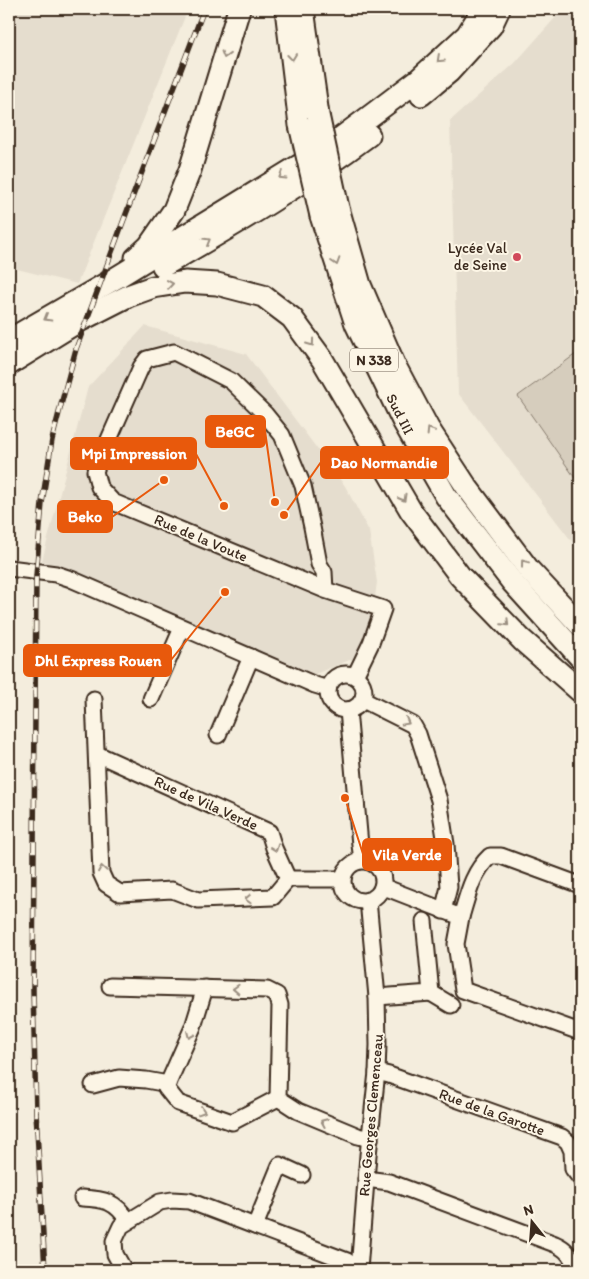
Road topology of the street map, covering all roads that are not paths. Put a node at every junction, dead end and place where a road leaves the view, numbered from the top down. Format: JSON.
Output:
{"nodes":[{"id":1,"x":239,"y":9,"type":"edge"},
{"id":2,"x":286,"y":9,"type":"edge"},
{"id":3,"x":303,"y":9,"type":"edge"},
{"id":4,"x":310,"y":9,"type":"edge"},
{"id":5,"x":483,"y":9,"type":"edge"},
{"id":6,"x":499,"y":9,"type":"edge"},
{"id":7,"x":308,"y":44,"type":"junction"},
{"id":8,"x":309,"y":120,"type":"junction"},
{"id":9,"x":330,"y":212,"type":"junction"},
{"id":10,"x":86,"y":295,"type":"junction"},
{"id":11,"x":77,"y":322,"type":"junction"},
{"id":12,"x":9,"y":340,"type":"edge"},
{"id":13,"x":9,"y":364,"type":"edge"},
{"id":14,"x":9,"y":568,"type":"edge"},
{"id":15,"x":325,"y":590,"type":"junction"},
{"id":16,"x":580,"y":625,"type":"edge"},
{"id":17,"x":182,"y":628,"type":"junction"},
{"id":18,"x":251,"y":657,"type":"junction"},
{"id":19,"x":580,"y":657,"type":"edge"},
{"id":20,"x":355,"y":676,"type":"junction"},
{"id":21,"x":328,"y":689,"type":"junction"},
{"id":22,"x":580,"y":691,"type":"edge"},
{"id":23,"x":94,"y":699,"type":"dead end"},
{"id":24,"x":151,"y":699,"type":"dead end"},
{"id":25,"x":363,"y":700,"type":"junction"},
{"id":26,"x":348,"y":710,"type":"junction"},
{"id":27,"x":218,"y":735,"type":"dead end"},
{"id":28,"x":97,"y":754,"type":"junction"},
{"id":29,"x":362,"y":860,"type":"junction"},
{"id":30,"x":288,"y":879,"type":"junction"},
{"id":31,"x":343,"y":879,"type":"junction"},
{"id":32,"x":580,"y":885,"type":"edge"},
{"id":33,"x":382,"y":888,"type":"junction"},
{"id":34,"x":368,"y":900,"type":"junction"},
{"id":35,"x":443,"y":911,"type":"junction"},
{"id":36,"x":461,"y":917,"type":"junction"},
{"id":37,"x":424,"y":921,"type":"dead end"},
{"id":38,"x":110,"y":986,"type":"dead end"},
{"id":39,"x":205,"y":988,"type":"junction"},
{"id":40,"x":431,"y":993,"type":"junction"},
{"id":41,"x":377,"y":997,"type":"junction"},
{"id":42,"x":451,"y":1005,"type":"dead end"},
{"id":43,"x":580,"y":1032,"type":"edge"},
{"id":44,"x":377,"y":1072,"type":"junction"},
{"id":45,"x":168,"y":1084,"type":"junction"},
{"id":46,"x":93,"y":1085,"type":"dead end"},
{"id":47,"x":278,"y":1098,"type":"junction"},
{"id":48,"x":370,"y":1139,"type":"junction"},
{"id":49,"x":302,"y":1175,"type":"dead end"},
{"id":50,"x":580,"y":1178,"type":"edge"},
{"id":51,"x":366,"y":1179,"type":"junction"},
{"id":52,"x":82,"y":1198,"type":"dead end"},
{"id":53,"x":128,"y":1221,"type":"junction"},
{"id":54,"x":255,"y":1226,"type":"junction"},
{"id":55,"x":124,"y":1270,"type":"edge"},
{"id":56,"x":358,"y":1270,"type":"edge"},
{"id":57,"x":576,"y":1270,"type":"edge"}],
"edges":[{"from":1,"to":10,"type":"highway","one_way":true},
{"from":2,"to":8,"type":"highway","number":"N 338","one_way":true},
{"from":3,"to":7,"type":"highway","number":"N 338"},
{"from":4,"to":7,"type":"highway"},
{"from":5,"to":10,"type":"highway","one_way":true},
{"from":11,"to":6,"type":"highway","one_way":true},
{"from":7,"to":8,"type":"highway","number":"N 338"},
{"from":8,"to":9,"type":"highway","number":"N 338","bridge":true},
{"from":16,"to":9,"type":"highway","name":"Sud III","number":"N 338","one_way":true},
{"from":9,"to":19,"type":"highway","name":"Sud III","number":"N 338","one_way":true},
{"from":10,"to":12,"type":"highway","one_way":true},
{"from":11,"to":13,"type":"highway"},
{"from":11,"to":22,"type":"highway","one_way":true},
{"from":14,"to":17,"type":"street"},
{"from":15,"to":15,"type":"street","name":"Rue de la Voute"},
{"from":15,"to":20,"type":"street","name":"Rue de la Voute"},
{"from":17,"to":18,"type":"street"},
{"from":17,"to":24,"type":"street"},
{"from":18,"to":21,"type":"street"},
{"from":18,"to":27,"type":"street"},
{"from":20,"to":21,"type":"street"},
{"from":20,"to":25,"type":"street"},
{"from":21,"to":26,"type":"street"},
{"from":23,"to":28,"type":"street"},
{"from":25,"to":26,"type":"street"},
{"from":25,"to":35,"type":"street","one_way":true},
{"from":26,"to":29,"type":"street"},
{"from":28,"to":30,"type":"street","name":"Rue de Vila Verde","one_way":true},
{"from":30,"to":28,"type":"street","one_way":true},
{"from":29,"to":31,"type":"street"},
{"from":29,"to":33,"type":"street"},
{"from":30,"to":31,"type":"street"},
{"from":31,"to":34,"type":"street"},
{"from":32,"to":36,"type":"street"},
{"from":33,"to":34,"type":"street"},
{"from":33,"to":35,"type":"street"},
{"from":34,"to":41,"type":"street","name":"Rue Georges Clemenceau"},
{"from":35,"to":36,"type":"street"},
{"from":36,"to":43,"type":"street"},
{"from":37,"to":40,"type":"street"},
{"from":38,"to":39,"type":"street"},
{"from":39,"to":45,"type":"street","one_way":true},
{"from":47,"to":39,"type":"street","one_way":true},
{"from":40,"to":41,"type":"street"},
{"from":40,"to":42,"type":"street"},
{"from":41,"to":44,"type":"street","name":"Rue Georges Clemenceau"},
{"from":44,"to":48,"type":"street","name":"Rue Georges Clemenceau"},
{"from":44,"to":50,"type":"street","name":"Rue de la Garotte"},
{"from":45,"to":46,"type":"street"},
{"from":45,"to":47,"type":"street","one_way":true},
{"from":48,"to":47,"type":"street","one_way":true},
{"from":48,"to":51,"type":"street","name":"Rue Georges Clemenceau"},
{"from":49,"to":54,"type":"street"},
{"from":51,"to":56,"type":"street","name":"Rue Georges Clemenceau"},
{"from":51,"to":57,"type":"street"},
{"from":52,"to":53,"type":"street"},
{"from":53,"to":54,"type":"street"},
{"from":53,"to":55,"type":"street"},
{"from":54,"to":56,"type":"street"}]}
